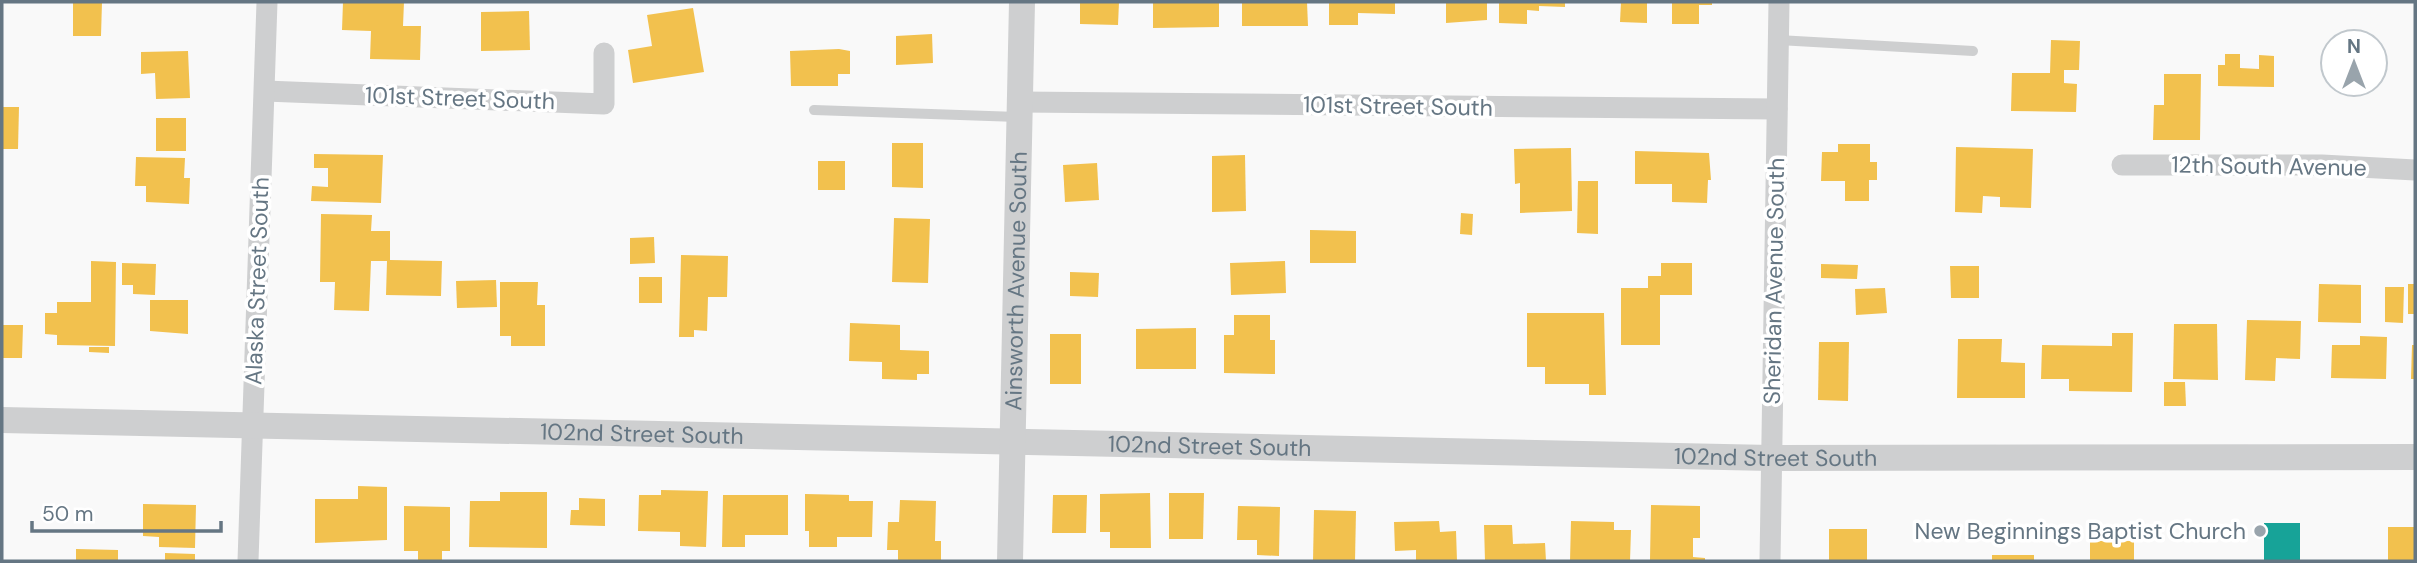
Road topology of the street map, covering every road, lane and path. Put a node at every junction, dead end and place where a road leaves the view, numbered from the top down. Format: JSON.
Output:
{"nodes":[{"id":1,"x":267,"y":2,"type":"edge"},
{"id":2,"x":1022,"y":2,"type":"edge"},
{"id":3,"x":1779,"y":2,"type":"edge"},
{"id":4,"x":1778,"y":40,"type":"junction"},
{"id":5,"x":1973,"y":51,"type":"dead end"},
{"id":6,"x":604,"y":53,"type":"dead end"},
{"id":7,"x":265,"y":91,"type":"junction"},
{"id":8,"x":1777,"y":109,"type":"junction"},
{"id":9,"x":814,"y":110,"type":"dead end"},
{"id":10,"x":1020,"y":110,"type":"junction"},
{"id":11,"x":2122,"y":165,"type":"dead end"},
{"id":12,"x":2415,"y":170,"type":"edge"},
{"id":13,"x":2,"y":420,"type":"edge"},
{"id":14,"x":251,"y":425,"type":"junction"},
{"id":15,"x":1012,"y":442,"type":"junction"},
{"id":16,"x":2415,"y":457,"type":"edge"},
{"id":17,"x":1771,"y":458,"type":"junction"},
{"id":18,"x":247,"y":561,"type":"edge"},
{"id":19,"x":1010,"y":561,"type":"edge"},
{"id":20,"x":1770,"y":561,"type":"edge"}],
"edges":[{"from":1,"to":7,"type":"street","name":"Alaska Street South"},
{"from":2,"to":10,"type":"street","name":"Ainsworth Avenue South"},
{"from":3,"to":4,"type":"street","name":"Sheridan Avenue South"},
{"from":4,"to":5,"type":"lane"},
{"from":4,"to":8,"type":"street","name":"Sheridan Avenue South"},
{"from":6,"to":7,"type":"street","name":"101st Street South"},
{"from":7,"to":14,"type":"street","name":"Alaska Street South"},
{"from":8,"to":10,"type":"street","name":"101st Street South"},
{"from":8,"to":17,"type":"street","name":"Sheridan Avenue South"},
{"from":9,"to":10,"type":"lane"},
{"from":10,"to":15,"type":"street","name":"Ainsworth Avenue South"},
{"from":11,"to":12,"type":"street","name":"12th South Avenue"},
{"from":13,"to":14,"type":"street","name":"102nd Street South"},
{"from":14,"to":15,"type":"street","name":"102nd Street South"},
{"from":14,"to":18,"type":"street","name":"Alaska Street South"},
{"from":15,"to":17,"type":"street","name":"102nd Street South"},
{"from":15,"to":19,"type":"street","name":"Ainsworth Avenue South"},
{"from":16,"to":17,"type":"street","name":"102nd Street South"},
{"from":17,"to":20,"type":"street","name":"Sheridan Avenue South"}]}
